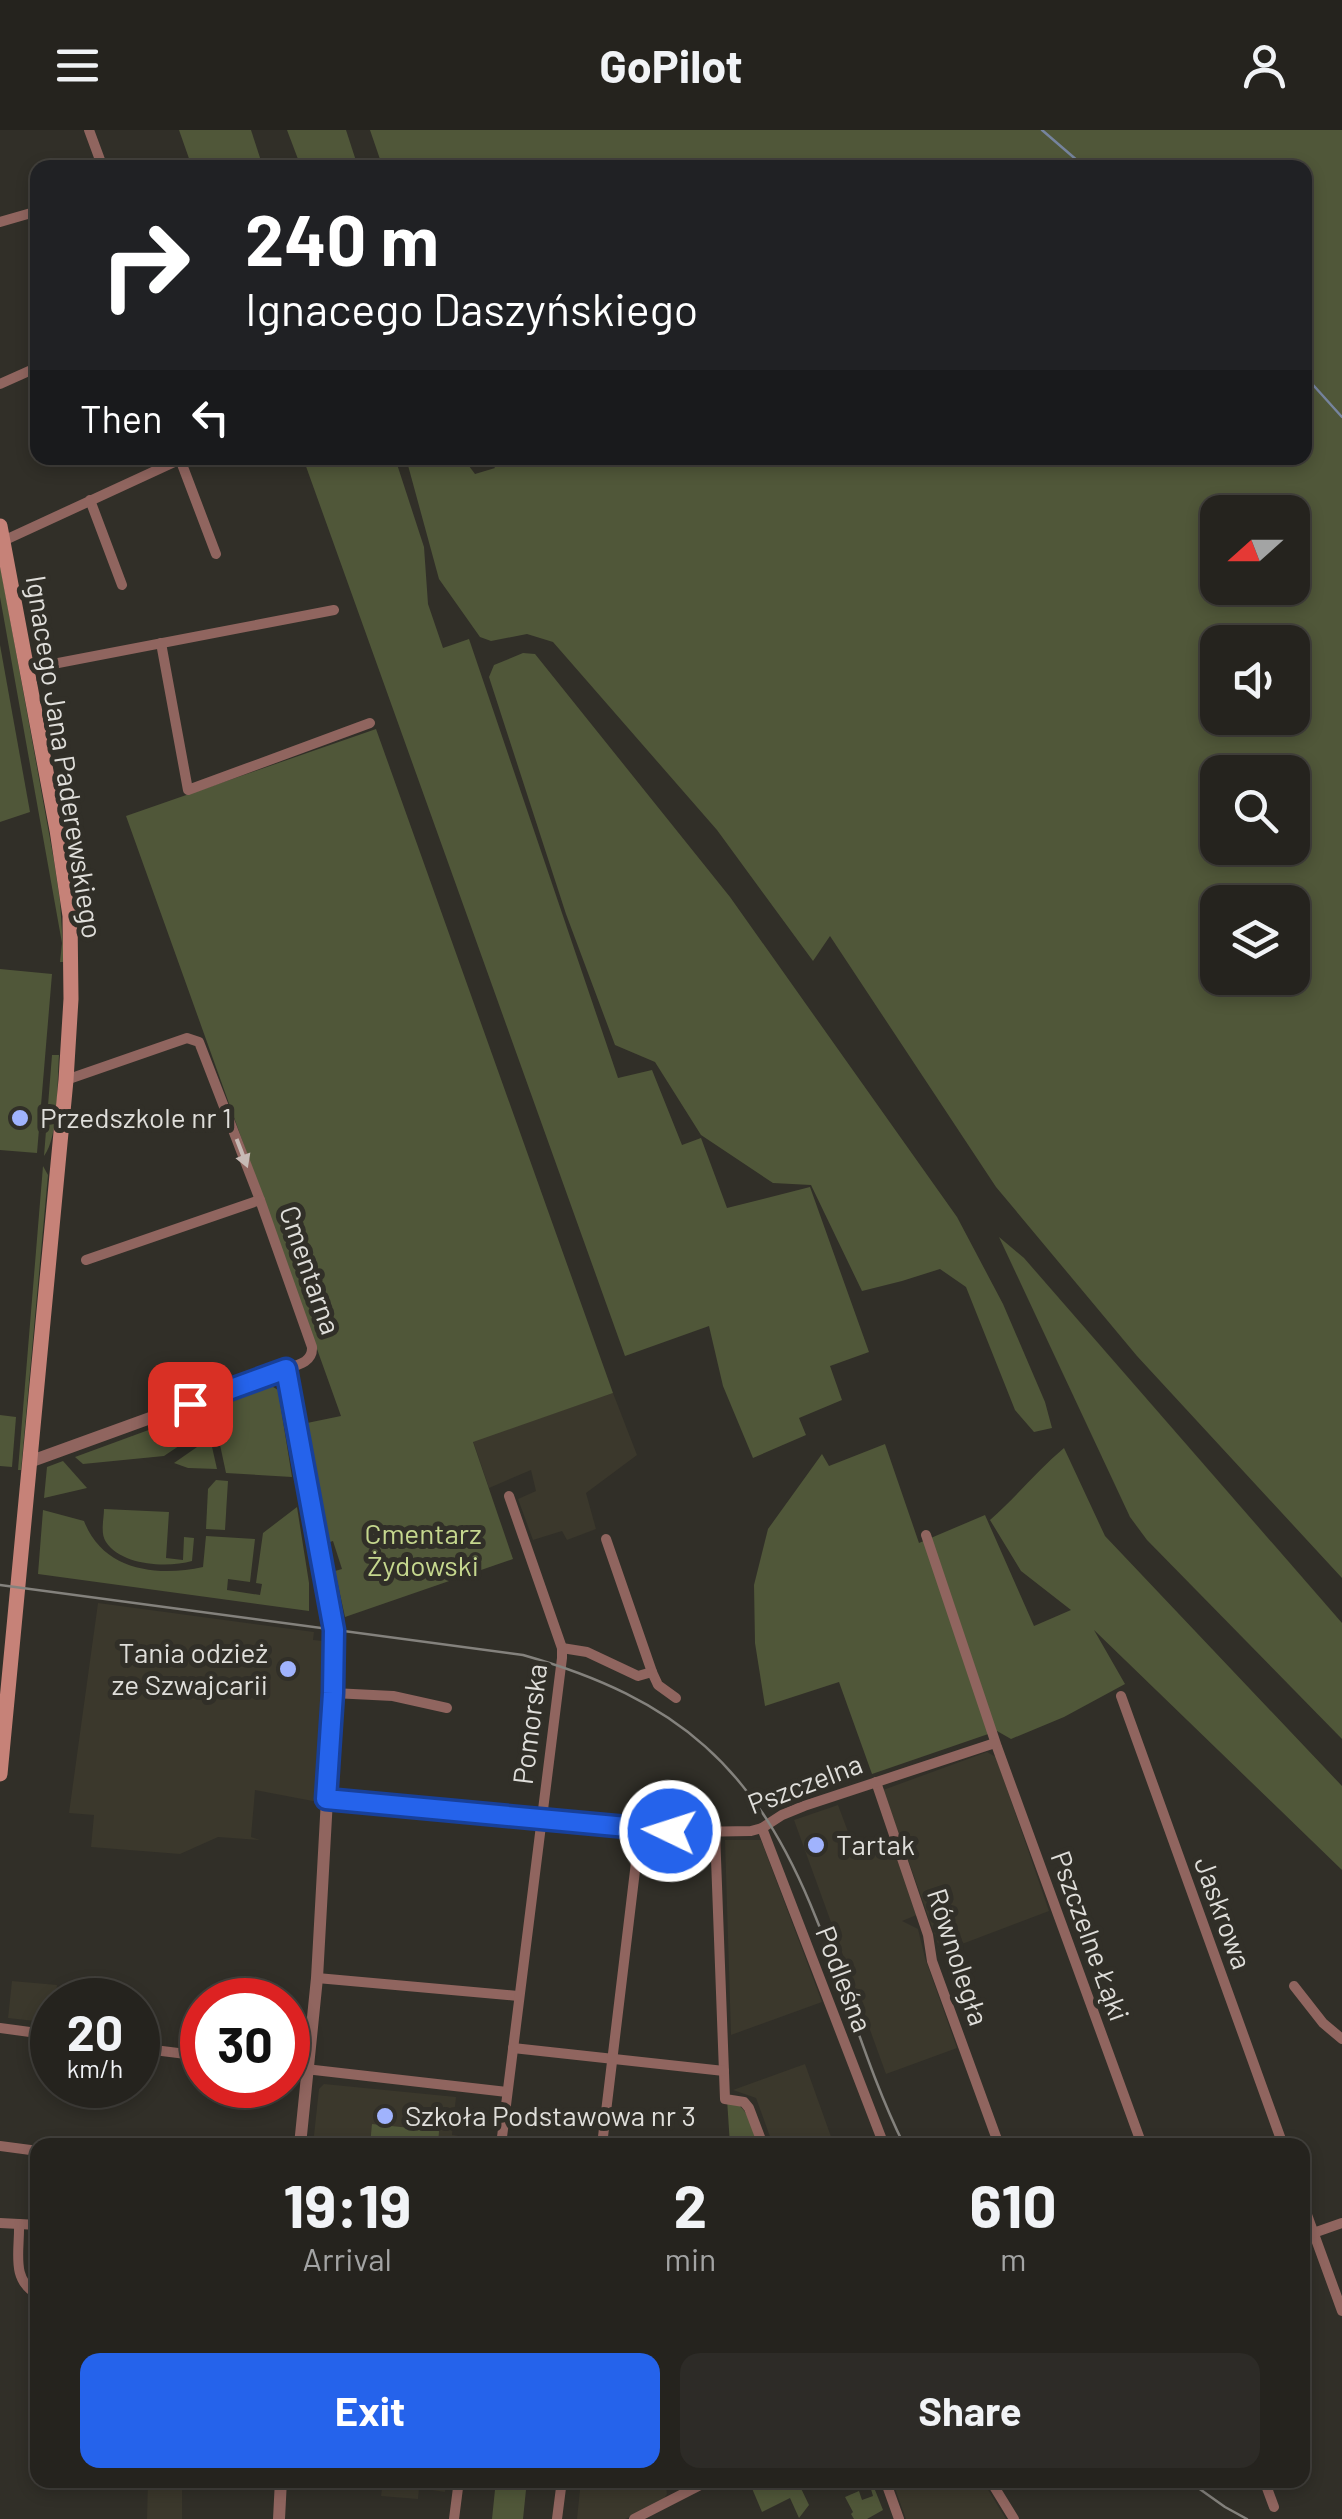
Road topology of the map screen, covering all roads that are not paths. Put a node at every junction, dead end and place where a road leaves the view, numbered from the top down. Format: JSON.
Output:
{"nodes":[{"id":1,"x":90,"y":130,"type":"edge"},
{"id":2,"x":100,"y":160,"type":"edge"},
{"id":3,"x":30,"y":213,"type":"edge"},
{"id":4,"x":0,"y":222,"type":"edge"},
{"id":5,"x":30,"y":371,"type":"edge"},
{"id":6,"x":0,"y":384,"type":"edge"},
{"id":7,"x":167,"y":465,"type":"edge"},
{"id":8,"x":184,"y":465,"type":"edge"},
{"id":9,"x":90,"y":500,"type":"junction"},
{"id":10,"x":1,"y":533,"type":"edge"},
{"id":11,"x":216,"y":554,"type":"dead end"},
{"id":12,"x":122,"y":585,"type":"dead end"},
{"id":13,"x":334,"y":610,"type":"dead end"},
{"id":14,"x":161,"y":643,"type":"junction"},
{"id":15,"x":27,"y":669,"type":"junction"},
{"id":16,"x":370,"y":723,"type":"dead end"},
{"id":17,"x":66,"y":1080,"type":"junction"},
{"id":18,"x":260,"y":1200,"type":"junction"},
{"id":19,"x":86,"y":1260,"type":"dead end"},
{"id":20,"x":286,"y":1369,"type":"junction"},
{"id":21,"x":29,"y":1462,"type":"junction"},
{"id":22,"x":508,"y":1496,"type":"dead end"},
{"id":23,"x":926,"y":1535,"type":"dead end"},
{"id":24,"x":606,"y":1539,"type":"dead end"},
{"id":25,"x":562,"y":1648,"type":"junction"},
{"id":26,"x":652,"y":1672,"type":"junction"},
{"id":27,"x":333,"y":1693,"type":"junction"},
{"id":28,"x":1121,"y":1696,"type":"dead end"},
{"id":29,"x":676,"y":1698,"type":"dead end"},
{"id":30,"x":447,"y":1708,"type":"dead end"},
{"id":31,"x":995,"y":1743,"type":"junction"},
{"id":32,"x":0,"y":1774,"type":"edge"},
{"id":33,"x":876,"y":1782,"type":"junction"},
{"id":34,"x":326,"y":1799,"type":"junction"},
{"id":35,"x":540,"y":1819,"type":"junction"},
{"id":36,"x":762,"y":1828,"type":"junction"},
{"id":37,"x":640,"y":1829,"type":"junction"},
{"id":38,"x":714,"y":1832,"type":"junction"},
{"id":39,"x":316,"y":1978,"type":"junction"},
{"id":40,"x":1294,"y":1986,"type":"dead end"},
{"id":41,"x":518,"y":1996,"type":"junction"},
{"id":42,"x":0,"y":2028,"type":"edge"},
{"id":43,"x":30,"y":2033,"type":"edge"},
{"id":44,"x":1342,"y":2039,"type":"edge"},
{"id":45,"x":512,"y":2048,"type":"junction"},
{"id":46,"x":310,"y":2057,"type":"edge"},
{"id":47,"x":612,"y":2059,"type":"junction"},
{"id":48,"x":310,"y":2070,"type":"edge"},
{"id":49,"x":724,"y":2071,"type":"junction"},
{"id":50,"x":507,"y":2092,"type":"junction"},
{"id":51,"x":304,"y":2108,"type":"edge"},
{"id":52,"x":301,"y":2138,"type":"edge"},
{"id":53,"x":502,"y":2138,"type":"edge"},
{"id":54,"x":603,"y":2138,"type":"edge"},
{"id":55,"x":760,"y":2138,"type":"edge"},
{"id":56,"x":881,"y":2138,"type":"edge"},
{"id":57,"x":997,"y":2138,"type":"edge"},
{"id":58,"x":1139,"y":2138,"type":"edge"},
{"id":59,"x":1279,"y":2138,"type":"edge"},
{"id":60,"x":0,"y":2146,"type":"edge"},
{"id":61,"x":30,"y":2150,"type":"edge"},
{"id":62,"x":0,"y":2223,"type":"edge"},
{"id":63,"x":1342,"y":2223,"type":"edge"},
{"id":64,"x":20,"y":2224,"type":"junction"},
{"id":65,"x":30,"y":2225,"type":"edge"},
{"id":66,"x":1310,"y":2234,"type":"edge"},
{"id":67,"x":1310,"y":2239,"type":"edge"},
{"id":68,"x":30,"y":2290,"type":"edge"},
{"id":69,"x":1342,"y":2311,"type":"edge"},
{"id":70,"x":281,"y":2488,"type":"edge"},
{"id":71,"x":458,"y":2488,"type":"edge"},
{"id":72,"x":561,"y":2488,"type":"edge"},
{"id":73,"x":694,"y":2488,"type":"edge"},
{"id":74,"x":888,"y":2488,"type":"edge"},
{"id":75,"x":995,"y":2488,"type":"edge"},
{"id":76,"x":1267,"y":2488,"type":"edge"},
{"id":77,"x":1274,"y":2507,"type":"dead end"},
{"id":78,"x":279,"y":2519,"type":"edge"},
{"id":79,"x":454,"y":2519,"type":"edge"},
{"id":80,"x":557,"y":2519,"type":"edge"},
{"id":81,"x":634,"y":2519,"type":"edge"},
{"id":82,"x":898,"y":2519,"type":"edge"},
{"id":83,"x":1014,"y":2519,"type":"edge"}],
"edges":[{"from":1,"to":2,"type":"street"},
{"from":3,"to":4,"type":"street"},
{"from":5,"to":6,"type":"street"},
{"from":7,"to":9,"type":"street"},
{"from":8,"to":11,"type":"street"},
{"from":9,"to":10,"type":"street"},
{"from":9,"to":12,"type":"street"},
{"from":10,"to":15,"type":"main road","name":"Ignacego Jana Paderewskiego"},
{"from":13,"to":14,"type":"street"},
{"from":14,"to":15,"type":"street"},
{"from":14,"to":16,"type":"street"},
{"from":15,"to":17,"type":"main road","name":"Ignacego Jana Paderewskiego"},
{"from":17,"to":18,"type":"street","name":"Cmentarna","one_way":true},
{"from":17,"to":21,"type":"main road","name":"Ignacego Jana Paderewskiego"},
{"from":18,"to":19,"type":"street"},
{"from":18,"to":20,"type":"street","name":"Cmentarna"},
{"from":20,"to":21,"type":"street"},
{"from":20,"to":27,"type":"street"},
{"from":21,"to":32,"type":"main road","name":"Ignacego Jana Paderewskiego"},
{"from":22,"to":25,"type":"street","name":"Pomorska"},
{"from":23,"to":31,"type":"street","name":"Pszczelne Łąki"},
{"from":24,"to":26,"type":"street"},
{"from":25,"to":26,"type":"street"},
{"from":25,"to":35,"type":"street","name":"Pomorska"},
{"from":26,"to":29,"type":"street"},
{"from":27,"to":30,"type":"street"},
{"from":27,"to":34,"type":"street"},
{"from":28,"to":59,"type":"street","name":"Jaskrowa"},
{"from":31,"to":33,"type":"street","name":"Pszczelna"},
{"from":31,"to":58,"type":"street","name":"Pszczelne Łąki"},
{"from":33,"to":36,"type":"street","name":"Pszczelna"},
{"from":33,"to":57,"type":"street","name":"Równoległa"},
{"from":34,"to":35,"type":"street","name":"Pszczelna"},
{"from":34,"to":39,"type":"street"},
{"from":35,"to":37,"type":"street","name":"Pszczelna"},
{"from":35,"to":41,"type":"street","name":"Pomorska"},
{"from":36,"to":38,"type":"street","name":"Pszczelna"},
{"from":36,"to":56,"type":"street","name":"Podleśna"},
{"from":37,"to":38,"type":"street","name":"Pszczelna"},
{"from":37,"to":47,"type":"street"},
{"from":38,"to":49,"type":"street"},
{"from":39,"to":41,"type":"street"},
{"from":39,"to":46,"type":"street"},
{"from":40,"to":44,"type":"street"},
{"from":41,"to":45,"type":"street","name":"Pomorska"},
{"from":42,"to":43,"type":"street"},
{"from":45,"to":47,"type":"street"},
{"from":45,"to":50,"type":"street","name":"Pomorska"},
{"from":47,"to":49,"type":"street"},
{"from":47,"to":54,"type":"street"},
{"from":48,"to":50,"type":"street"},
{"from":49,"to":55,"type":"street"},
{"from":50,"to":53,"type":"street","name":"Pomorska"},
{"from":51,"to":52,"type":"street"},
{"from":60,"to":61,"type":"street"},
{"from":62,"to":64,"type":"street"},
{"from":63,"to":66,"type":"street"},
{"from":64,"to":65,"type":"street"},
{"from":64,"to":68,"type":"street"},
{"from":67,"to":69,"type":"street"},
{"from":70,"to":78,"type":"street"},
{"from":71,"to":79,"type":"street"},
{"from":72,"to":80,"type":"street"},
{"from":73,"to":81,"type":"street"},
{"from":74,"to":82,"type":"street"},
{"from":75,"to":83,"type":"street"},
{"from":76,"to":77,"type":"street"}]}
